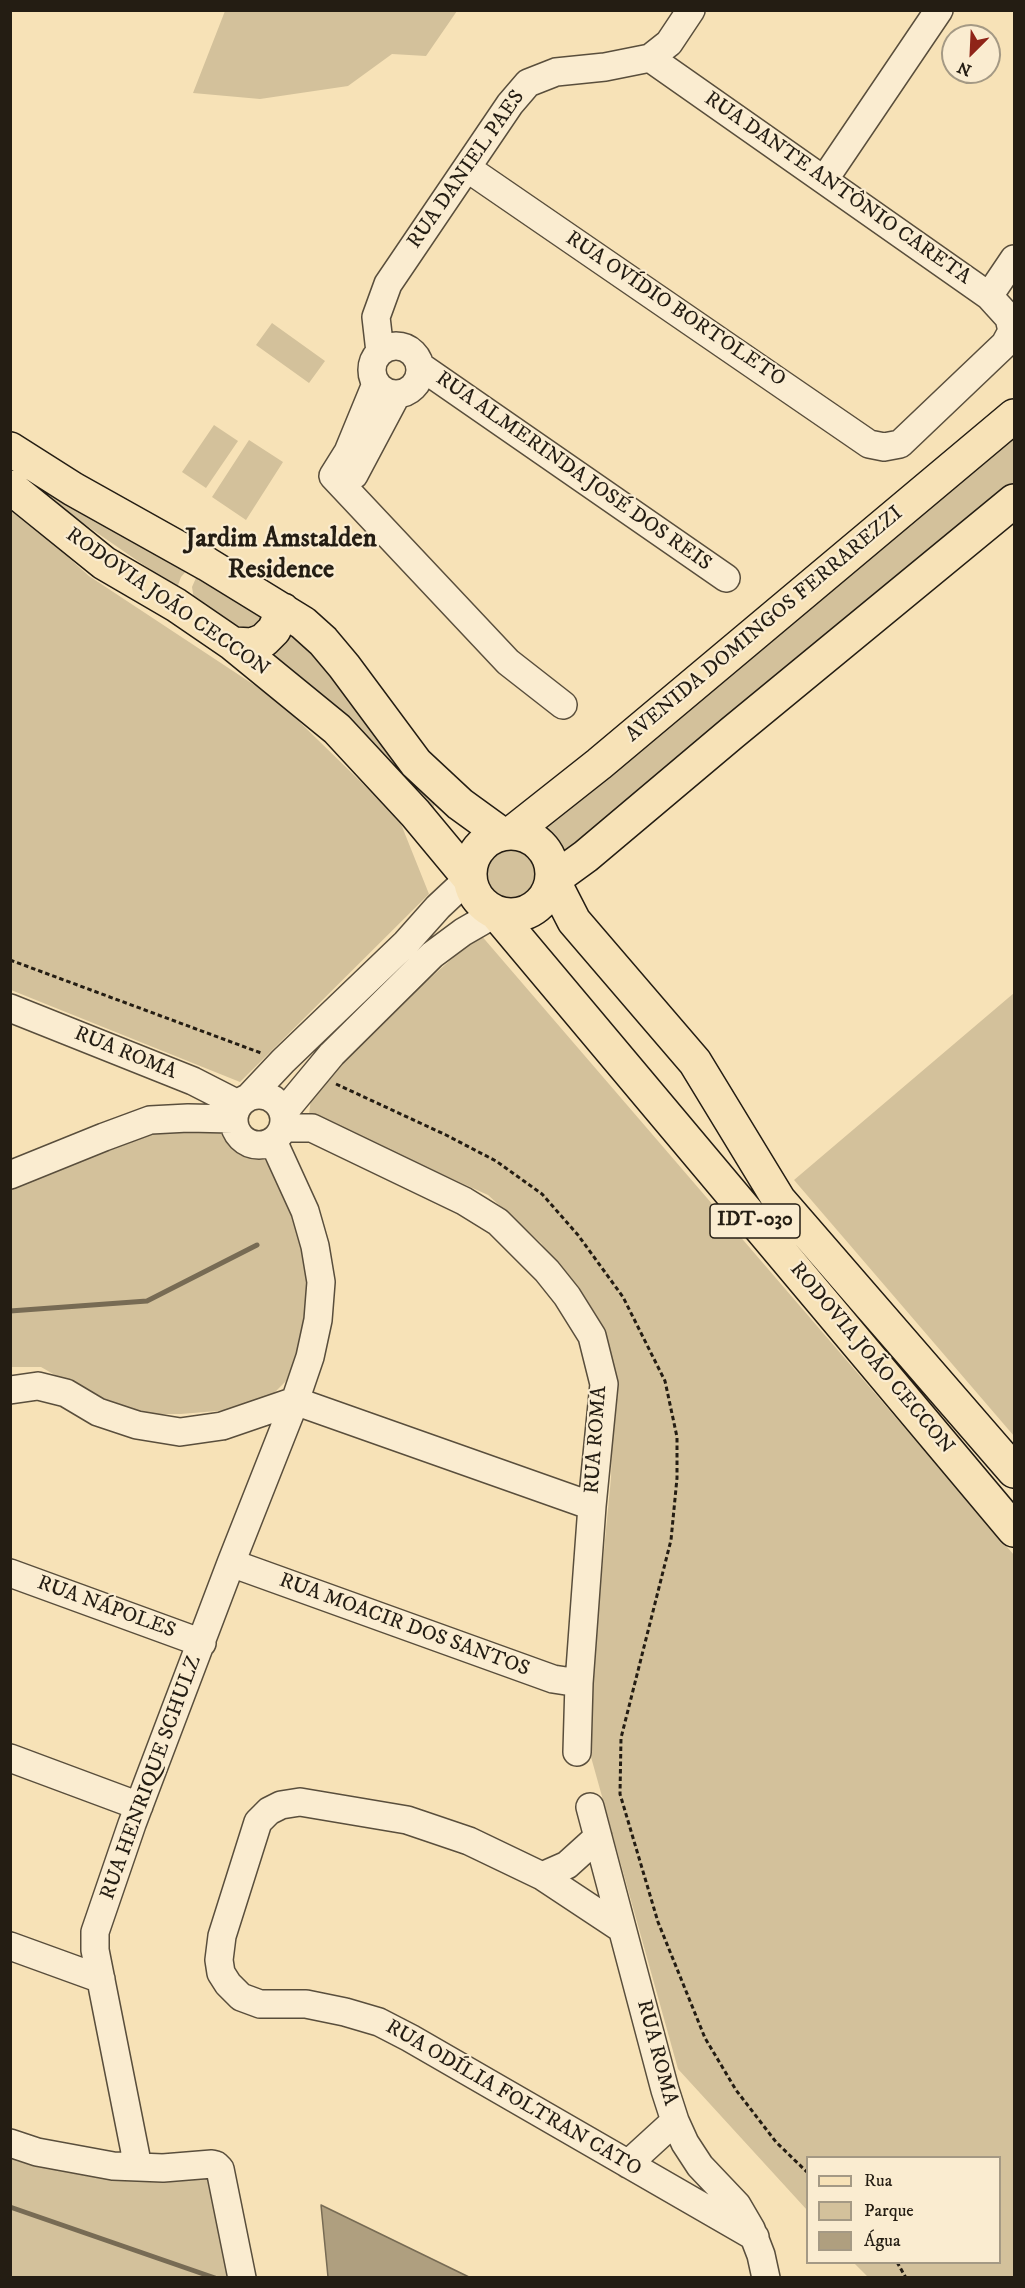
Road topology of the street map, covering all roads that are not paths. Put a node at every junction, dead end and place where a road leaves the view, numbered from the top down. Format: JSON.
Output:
{"nodes":[{"id":1,"x":691,"y":10,"type":"edge"},
{"id":2,"x":939,"y":10,"type":"edge"},
{"id":3,"x":650,"y":58,"type":"junction"},
{"id":4,"x":467,"y":168,"type":"junction"},
{"id":5,"x":825,"y":180,"type":"junction"},
{"id":6,"x":1014,"y":259,"type":"edge"},
{"id":7,"x":989,"y":296,"type":"junction"},
{"id":8,"x":1012,"y":331,"type":"joint"},
{"id":9,"x":390,"y":350,"type":"junction"},
{"id":10,"x":420,"y":366,"type":"junction"},
{"id":11,"x":386,"y":389,"type":"junction"},
{"id":12,"x":1014,"y":416,"type":"edge"},
{"id":13,"x":10,"y":449,"type":"edge"},
{"id":14,"x":10,"y":488,"type":"edge"},
{"id":15,"x":1014,"y":501,"type":"edge"},
{"id":16,"x":207,"y":564,"type":"junction"},
{"id":17,"x":726,"y":578,"type":"dead end"},
{"id":18,"x":176,"y":605,"type":"junction"},
{"id":19,"x":283,"y":610,"type":"junction"},
{"id":20,"x":234,"y":644,"type":"junction"},
{"id":21,"x":563,"y":705,"type":"dead end"},
{"id":22,"x":506,"y":833,"type":"junction"},
{"id":23,"x":469,"y":878,"type":"junction"},
{"id":24,"x":553,"y":880,"type":"junction"},
{"id":25,"x":496,"y":913,"type":"junction"},
{"id":26,"x":10,"y":1008,"type":"edge"},
{"id":27,"x":241,"y":1106,"type":"junction"},
{"id":28,"x":280,"y":1128,"type":"junction"},
{"id":29,"x":10,"y":1175,"type":"edge"},
{"id":30,"x":10,"y":1389,"type":"edge"},
{"id":31,"x":295,"y":1401,"type":"junction"},
{"id":32,"x":1014,"y":1470,"type":"edge"},
{"id":33,"x":592,"y":1506,"type":"junction"},
{"id":34,"x":1014,"y":1530,"type":"edge"},
{"id":35,"x":231,"y":1563,"type":"junction"},
{"id":36,"x":10,"y":1573,"type":"edge"},
{"id":37,"x":202,"y":1643,"type":"junction"},
{"id":38,"x":579,"y":1683,"type":"junction"},
{"id":39,"x":578,"y":1752,"type":"dead end"},
{"id":40,"x":10,"y":1758,"type":"edge"},
{"id":41,"x":139,"y":1806,"type":"junction"},
{"id":42,"x":590,"y":1807,"type":"dead end"},
{"id":43,"x":598,"y":1837,"type":"junction"},
{"id":44,"x":542,"y":1876,"type":"junction"},
{"id":45,"x":622,"y":1929,"type":"junction"},
{"id":46,"x":10,"y":1946,"type":"edge"},
{"id":47,"x":101,"y":1979,"type":"junction"},
{"id":48,"x":675,"y":2121,"type":"junction"},
{"id":49,"x":10,"y":2143,"type":"edge"},
{"id":50,"x":628,"y":2164,"type":"junction"},
{"id":51,"x":138,"y":2167,"type":"junction"},
{"id":52,"x":722,"y":2204,"type":"junction"},
{"id":53,"x":242,"y":2274,"type":"edge"},
{"id":54,"x":766,"y":2277,"type":"edge"}],
"edges":[{"from":1,"to":3,"type":"street"},
{"from":2,"to":5,"type":"street"},
{"from":3,"to":4,"type":"street","name":"RUA DANIEL PAES"},
{"from":3,"to":5,"type":"street","name":"RUA DANTE ANTÔNIO CARETA"},
{"from":4,"to":8,"type":"street","name":"RUA OVÍDIO BORTOLETO"},
{"from":4,"to":9,"type":"street","name":"RUA DANIEL PAES"},
{"from":5,"to":7,"type":"street","name":"RUA DANTE ANTÔNIO CARETA"},
{"from":6,"to":7,"type":"street"},
{"from":7,"to":8,"type":"street","name":"RUA DANTE ANTÔNIO CARETA"},
{"from":9,"to":10,"type":"street"},
{"from":9,"to":11,"type":"street"},
{"from":10,"to":11,"type":"street"},
{"from":10,"to":17,"type":"street","name":"RUA ALMERINDA JOSÉ DOS REIS"},
{"from":11,"to":21,"type":"street"},
{"from":12,"to":22,"type":"main road","name":"AVENIDA DOMINGOS FERRAREZZI"},
{"from":13,"to":16,"type":"main road"},
{"from":14,"to":18,"type":"main road","name":"RODOVIA JOÃO CECCON"},
{"from":15,"to":24,"type":"main road"},
{"from":16,"to":18,"type":"main road"},
{"from":16,"to":19,"type":"main road"},
{"from":18,"to":20,"type":"main road","name":"RODOVIA JOÃO CECCON"},
{"from":19,"to":20,"type":"main road"},
{"from":19,"to":22,"type":"main road"},
{"from":20,"to":23,"type":"main road","name":"RODOVIA JOÃO CECCON"},
{"from":22,"to":23,"type":"main road"},
{"from":22,"to":24,"type":"main road"},
{"from":23,"to":25,"type":"main road"},
{"from":23,"to":27,"type":"street"},
{"from":24,"to":25,"type":"main road"},
{"from":24,"to":32,"type":"main road","name":"RODOVIA JOÃO CECCON","number":"IDT-030"},
{"from":25,"to":28,"type":"street"},
{"from":25,"to":34,"type":"main road","name":"RODOVIA JOÃO CECCON","number":"IDT-030"},
{"from":26,"to":27,"type":"street","name":"RUA ROMA"},
{"from":27,"to":28,"type":"street","name":"RUA ROMA"},
{"from":27,"to":28,"type":"street","name":"RUA ROMA"},
{"from":27,"to":29,"type":"street"},
{"from":28,"to":31,"type":"street","name":"RUA HENRIQUE SCHULZ"},
{"from":28,"to":33,"type":"street","name":"RUA ROMA"},
{"from":30,"to":31,"type":"street"},
{"from":31,"to":33,"type":"street"},
{"from":31,"to":35,"type":"street","name":"RUA HENRIQUE SCHULZ"},
{"from":33,"to":38,"type":"street","name":"RUA ROMA"},
{"from":35,"to":37,"type":"street","name":"RUA HENRIQUE SCHULZ"},
{"from":35,"to":38,"type":"street","name":"RUA MOACIR DOS SANTOS"},
{"from":36,"to":37,"type":"street","name":"RUA NÁPOLES"},
{"from":37,"to":41,"type":"street","name":"RUA HENRIQUE SCHULZ"},
{"from":38,"to":39,"type":"street","name":"RUA ROMA"},
{"from":40,"to":41,"type":"street"},
{"from":41,"to":47,"type":"street","name":"RUA HENRIQUE SCHULZ"},
{"from":42,"to":43,"type":"street","name":"RUA ROMA"},
{"from":43,"to":44,"type":"street"},
{"from":43,"to":45,"type":"street","name":"RUA ROMA"},
{"from":44,"to":45,"type":"street"},
{"from":44,"to":50,"type":"street","name":"RUA ODÍLIA FOLTRAN CATO"},
{"from":45,"to":48,"type":"street","name":"RUA ROMA"},
{"from":46,"to":47,"type":"street"},
{"from":47,"to":51,"type":"street","name":"RUA HENRIQUE SCHULZ"},
{"from":48,"to":50,"type":"street"},
{"from":48,"to":52,"type":"street","name":"RUA ROMA"},
{"from":49,"to":51,"type":"street"},
{"from":50,"to":52,"type":"street","name":"RUA ODÍLIA FOLTRAN CATO"},
{"from":51,"to":53,"type":"street"},
{"from":52,"to":54,"type":"street","name":"RUA ROMA"}]}
